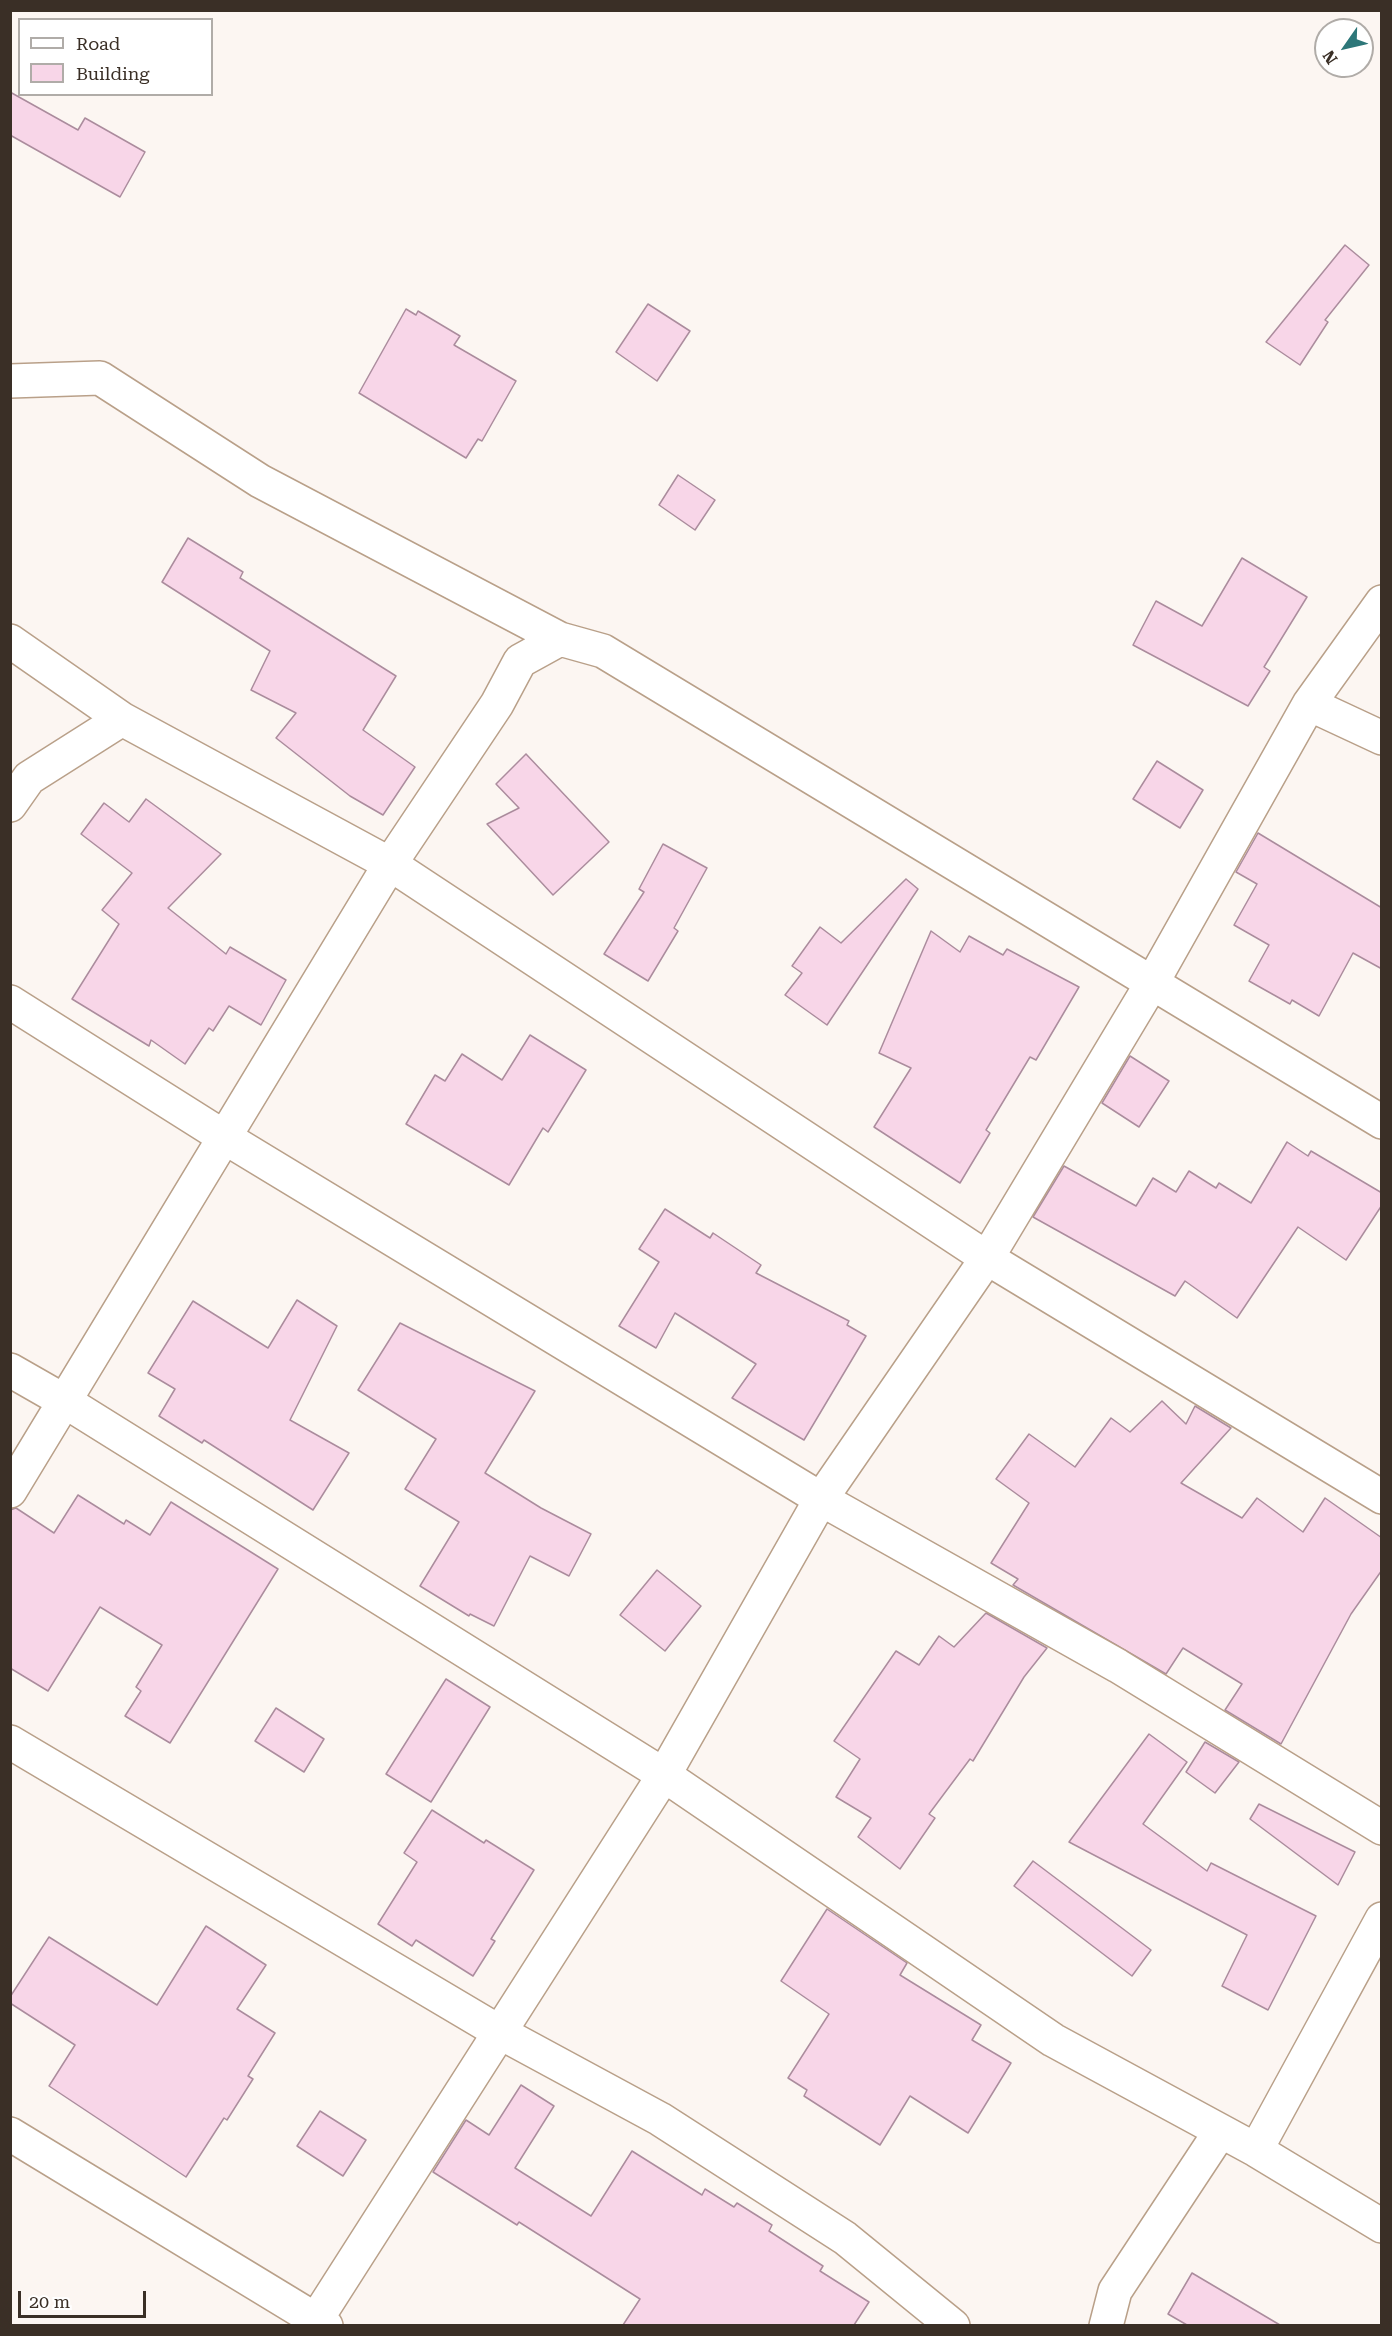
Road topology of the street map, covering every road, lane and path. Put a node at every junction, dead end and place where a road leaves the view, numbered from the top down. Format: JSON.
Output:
{"nodes":[{"id":1,"x":10,"y":381,"type":"edge"},
{"id":2,"x":1382,"y":602,"type":"edge"},
{"id":3,"x":560,"y":639,"type":"junction"},
{"id":4,"x":10,"y":641,"type":"edge"},
{"id":5,"x":1309,"y":704,"type":"junction"},
{"id":6,"x":122,"y":719,"type":"junction"},
{"id":7,"x":1382,"y":738,"type":"edge"},
{"id":8,"x":10,"y":804,"type":"edge"},
{"id":9,"x":390,"y":864,"type":"junction"},
{"id":10,"x":1152,"y":982,"type":"junction"},
{"id":11,"x":10,"y":1002,"type":"edge"},
{"id":12,"x":1382,"y":1122,"type":"edge"},
{"id":13,"x":224,"y":1137,"type":"junction"},
{"id":14,"x":987,"y":1258,"type":"junction"},
{"id":15,"x":10,"y":1370,"type":"edge"},
{"id":16,"x":66,"y":1402,"type":"junction"},
{"id":17,"x":10,"y":1491,"type":"edge"},
{"id":18,"x":1382,"y":1497,"type":"edge"},
{"id":19,"x":820,"y":1499,"type":"junction"},
{"id":20,"x":10,"y":1742,"type":"edge"},
{"id":21,"x":664,"y":1775,"type":"junction"},
{"id":22,"x":1382,"y":1828,"type":"edge"},
{"id":23,"x":1382,"y":1919,"type":"edge"},
{"id":24,"x":501,"y":2033,"type":"junction"},
{"id":25,"x":1220,"y":2132,"type":"junction"},
{"id":26,"x":10,"y":2134,"type":"edge"},
{"id":27,"x":1256,"y":2150,"type":"junction"},
{"id":28,"x":1382,"y":2226,"type":"edge"},
{"id":29,"x":318,"y":2323,"type":"edge"},
{"id":30,"x":953,"y":2325,"type":"edge"},
{"id":31,"x":1106,"y":2325,"type":"edge"}],
"edges":[{"from":1,"to":3,"type":"street"},
{"from":2,"to":5,"type":"street"},
{"from":3,"to":9,"type":"street"},
{"from":3,"to":10,"type":"street"},
{"from":4,"to":6,"type":"street"},
{"from":5,"to":7,"type":"street"},
{"from":5,"to":10,"type":"street"},
{"from":6,"to":8,"type":"street"},
{"from":6,"to":9,"type":"street"},
{"from":9,"to":13,"type":"street"},
{"from":9,"to":14,"type":"street"},
{"from":10,"to":12,"type":"street"},
{"from":10,"to":14,"type":"street"},
{"from":11,"to":13,"type":"street"},
{"from":13,"to":16,"type":"street"},
{"from":13,"to":19,"type":"street"},
{"from":14,"to":18,"type":"street"},
{"from":14,"to":19,"type":"street"},
{"from":15,"to":16,"type":"street"},
{"from":16,"to":17,"type":"street"},
{"from":16,"to":21,"type":"street"},
{"from":19,"to":21,"type":"street"},
{"from":19,"to":22,"type":"street"},
{"from":20,"to":24,"type":"street"},
{"from":21,"to":24,"type":"street"},
{"from":21,"to":25,"type":"street"},
{"from":23,"to":27,"type":"street"},
{"from":24,"to":29,"type":"street"},
{"from":24,"to":30,"type":"street"},
{"from":25,"to":27,"type":"street"},
{"from":25,"to":31,"type":"street"},
{"from":26,"to":29,"type":"street"},
{"from":27,"to":28,"type":"street"}]}
